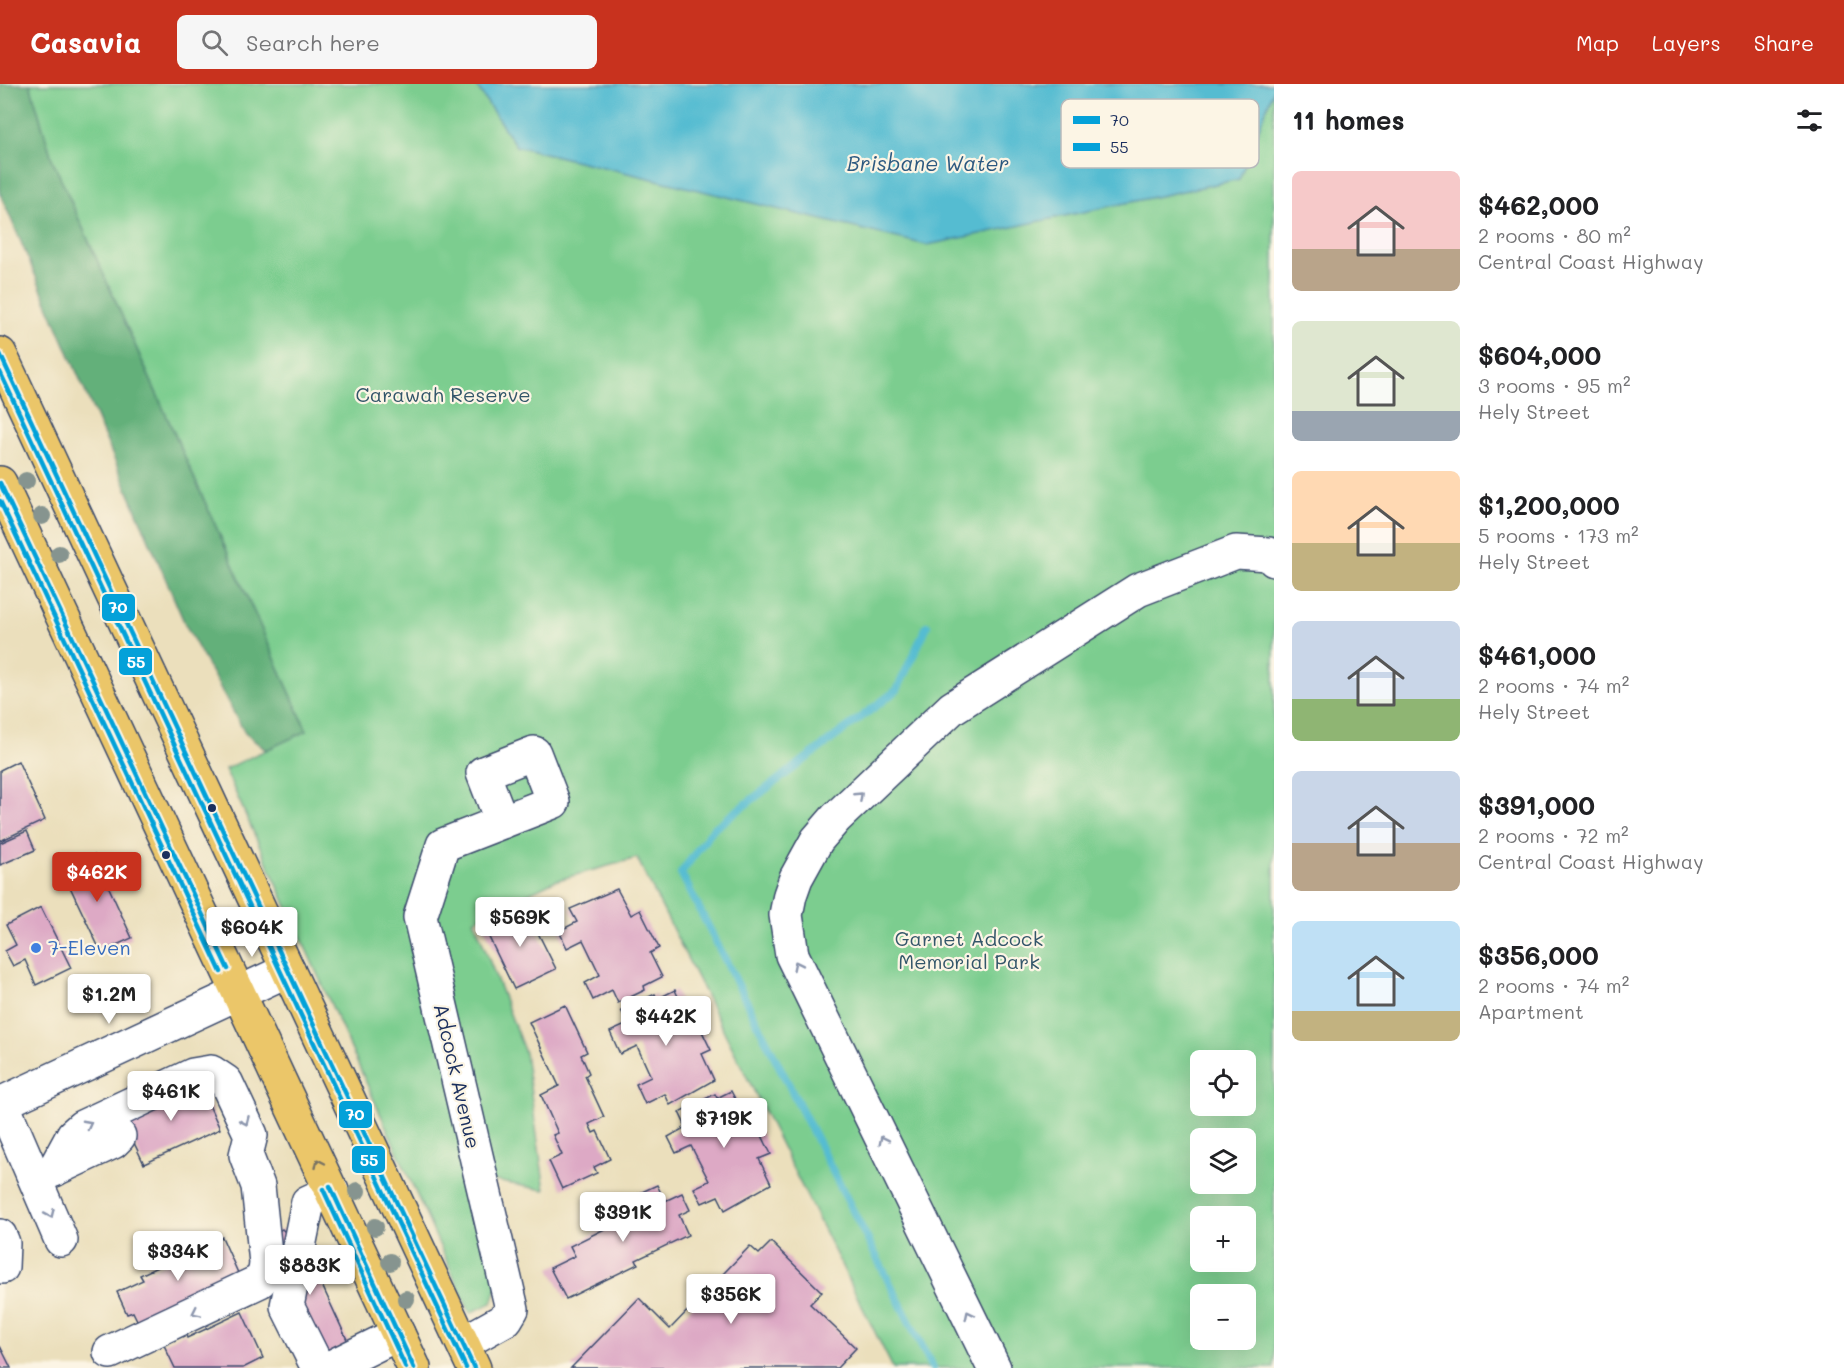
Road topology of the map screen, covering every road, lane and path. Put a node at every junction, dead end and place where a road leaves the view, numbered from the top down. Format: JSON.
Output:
{"nodes":[{"id":1,"x":0,"y":354,"type":"edge"},
{"id":2,"x":0,"y":483,"type":"edge"},
{"id":3,"x":1274,"y":560,"type":"edge"},
{"id":4,"x":502,"y":822,"type":"dead end"},
{"id":5,"x":288,"y":970,"type":"junction"},
{"id":6,"x":239,"y":993,"type":"junction"},
{"id":7,"x":1,"y":1103,"type":"edge"},
{"id":8,"x":119,"y":1136,"type":"dead end"},
{"id":9,"x":45,"y":1175,"type":"junction"},
{"id":10,"x":332,"y":1191,"type":"junction"},
{"id":11,"x":62,"y":1240,"type":"dead end"},
{"id":12,"x":398,"y":1334,"type":"junction"},
{"id":13,"x":110,"y":1352,"type":"dead end"},
{"id":14,"x":468,"y":1356,"type":"edge"},
{"id":15,"x":318,"y":1368,"type":"edge"},
{"id":16,"x":329,"y":1368,"type":"edge"},
{"id":17,"x":414,"y":1368,"type":"edge"},
{"id":18,"x":994,"y":1368,"type":"edge"}],
"edges":[{"from":1,"to":5,"type":"highway"},
{"from":2,"to":6,"type":"highway"},
{"from":18,"to":3,"type":"street","one_way":true},
{"from":4,"to":14,"type":"street","name":"Adcock Avenue"},
{"from":5,"to":6,"type":"street"},
{"from":5,"to":14,"type":"highway"},
{"from":6,"to":7,"type":"street"},
{"from":10,"to":6,"type":"highway","one_way":true},
{"from":7,"to":9,"type":"street"},
{"from":8,"to":9,"type":"street"},
{"from":9,"to":11,"type":"street","one_way":true},
{"from":9,"to":13,"type":"street","one_way":true},
{"from":10,"to":12,"type":"highway"},
{"from":10,"to":15,"type":"street"},
{"from":12,"to":16,"type":"street"},
{"from":12,"to":17,"type":"highway"}]}
